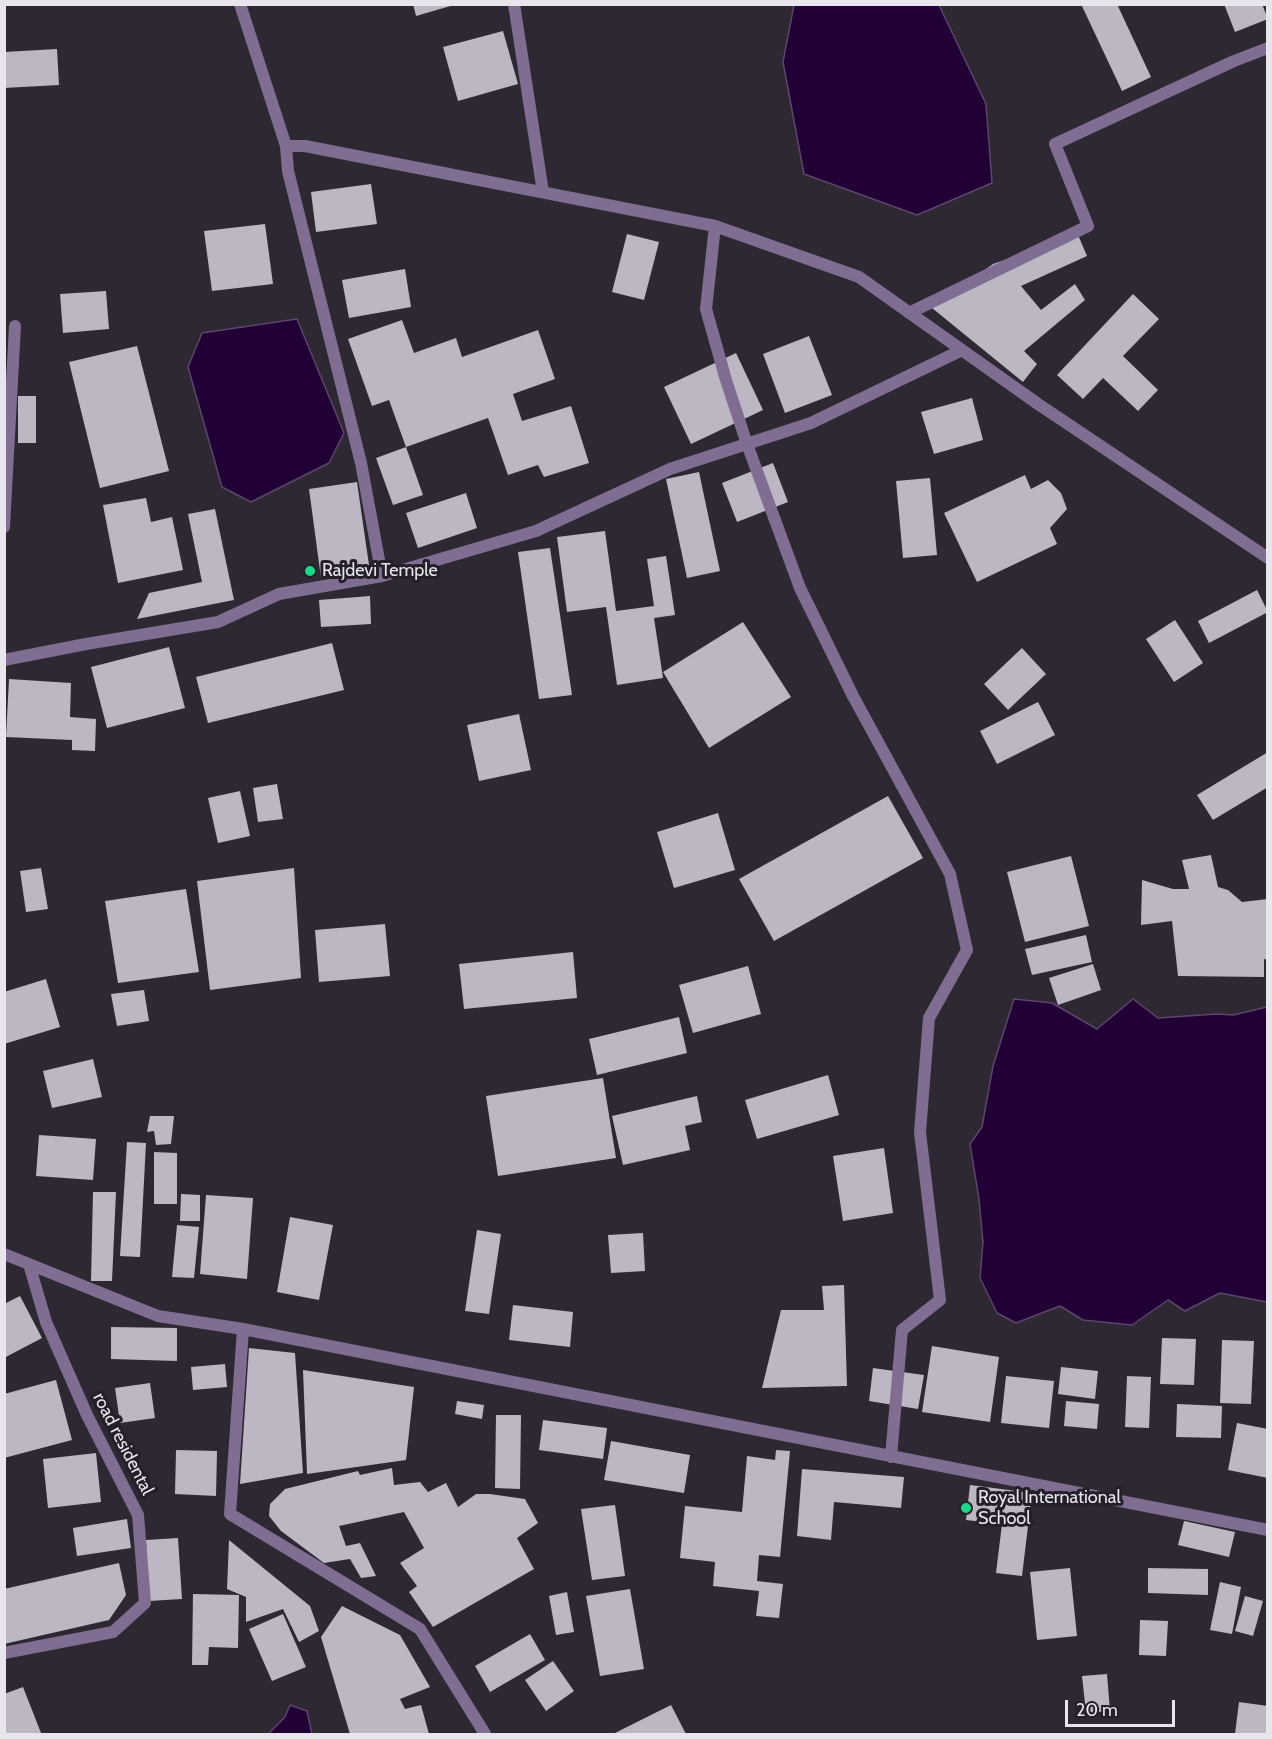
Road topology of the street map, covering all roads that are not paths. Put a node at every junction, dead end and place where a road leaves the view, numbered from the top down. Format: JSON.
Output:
{"nodes":[{"id":1,"x":240,"y":4,"type":"edge"},
{"id":2,"x":514,"y":4,"type":"edge"},
{"id":3,"x":1268,"y":48,"type":"edge"},
{"id":4,"x":286,"y":146,"type":"junction"},
{"id":5,"x":543,"y":192,"type":"junction"},
{"id":6,"x":715,"y":226,"type":"junction"},
{"id":7,"x":909,"y":313,"type":"junction"},
{"id":8,"x":15,"y":326,"type":"dead end"},
{"id":9,"x":962,"y":350,"type":"junction"},
{"id":10,"x":747,"y":444,"type":"junction"},
{"id":11,"x":4,"y":527,"type":"edge"},
{"id":12,"x":1268,"y":558,"type":"edge"},
{"id":13,"x":382,"y":576,"type":"junction"},
{"id":14,"x":4,"y":660,"type":"edge"},
{"id":15,"x":4,"y":1254,"type":"edge"},
{"id":16,"x":29,"y":1264,"type":"junction"},
{"id":17,"x":243,"y":1329,"type":"junction"},
{"id":18,"x":891,"y":1457,"type":"junction"},
{"id":19,"x":1268,"y":1530,"type":"edge"},
{"id":20,"x":4,"y":1653,"type":"edge"},
{"id":21,"x":485,"y":1734,"type":"edge"}],
"edges":[{"from":1,"to":4,"type":"street"},
{"from":2,"to":5,"type":"street"},
{"from":3,"to":7,"type":"street"},
{"from":4,"to":5,"type":"street"},
{"from":4,"to":13,"type":"street"},
{"from":5,"to":6,"type":"street"},
{"from":6,"to":7,"type":"street"},
{"from":6,"to":10,"type":"street"},
{"from":7,"to":9,"type":"street"},
{"from":8,"to":11,"type":"street"},
{"from":9,"to":10,"type":"street"},
{"from":9,"to":12,"type":"street"},
{"from":10,"to":13,"type":"street"},
{"from":10,"to":18,"type":"street"},
{"from":13,"to":14,"type":"street"},
{"from":15,"to":16,"type":"street"},
{"from":16,"to":17,"type":"street"},
{"from":16,"to":20,"type":"street","name":"road residental"},
{"from":17,"to":18,"type":"street"},
{"from":17,"to":21,"type":"street"},
{"from":18,"to":19,"type":"street"}]}
